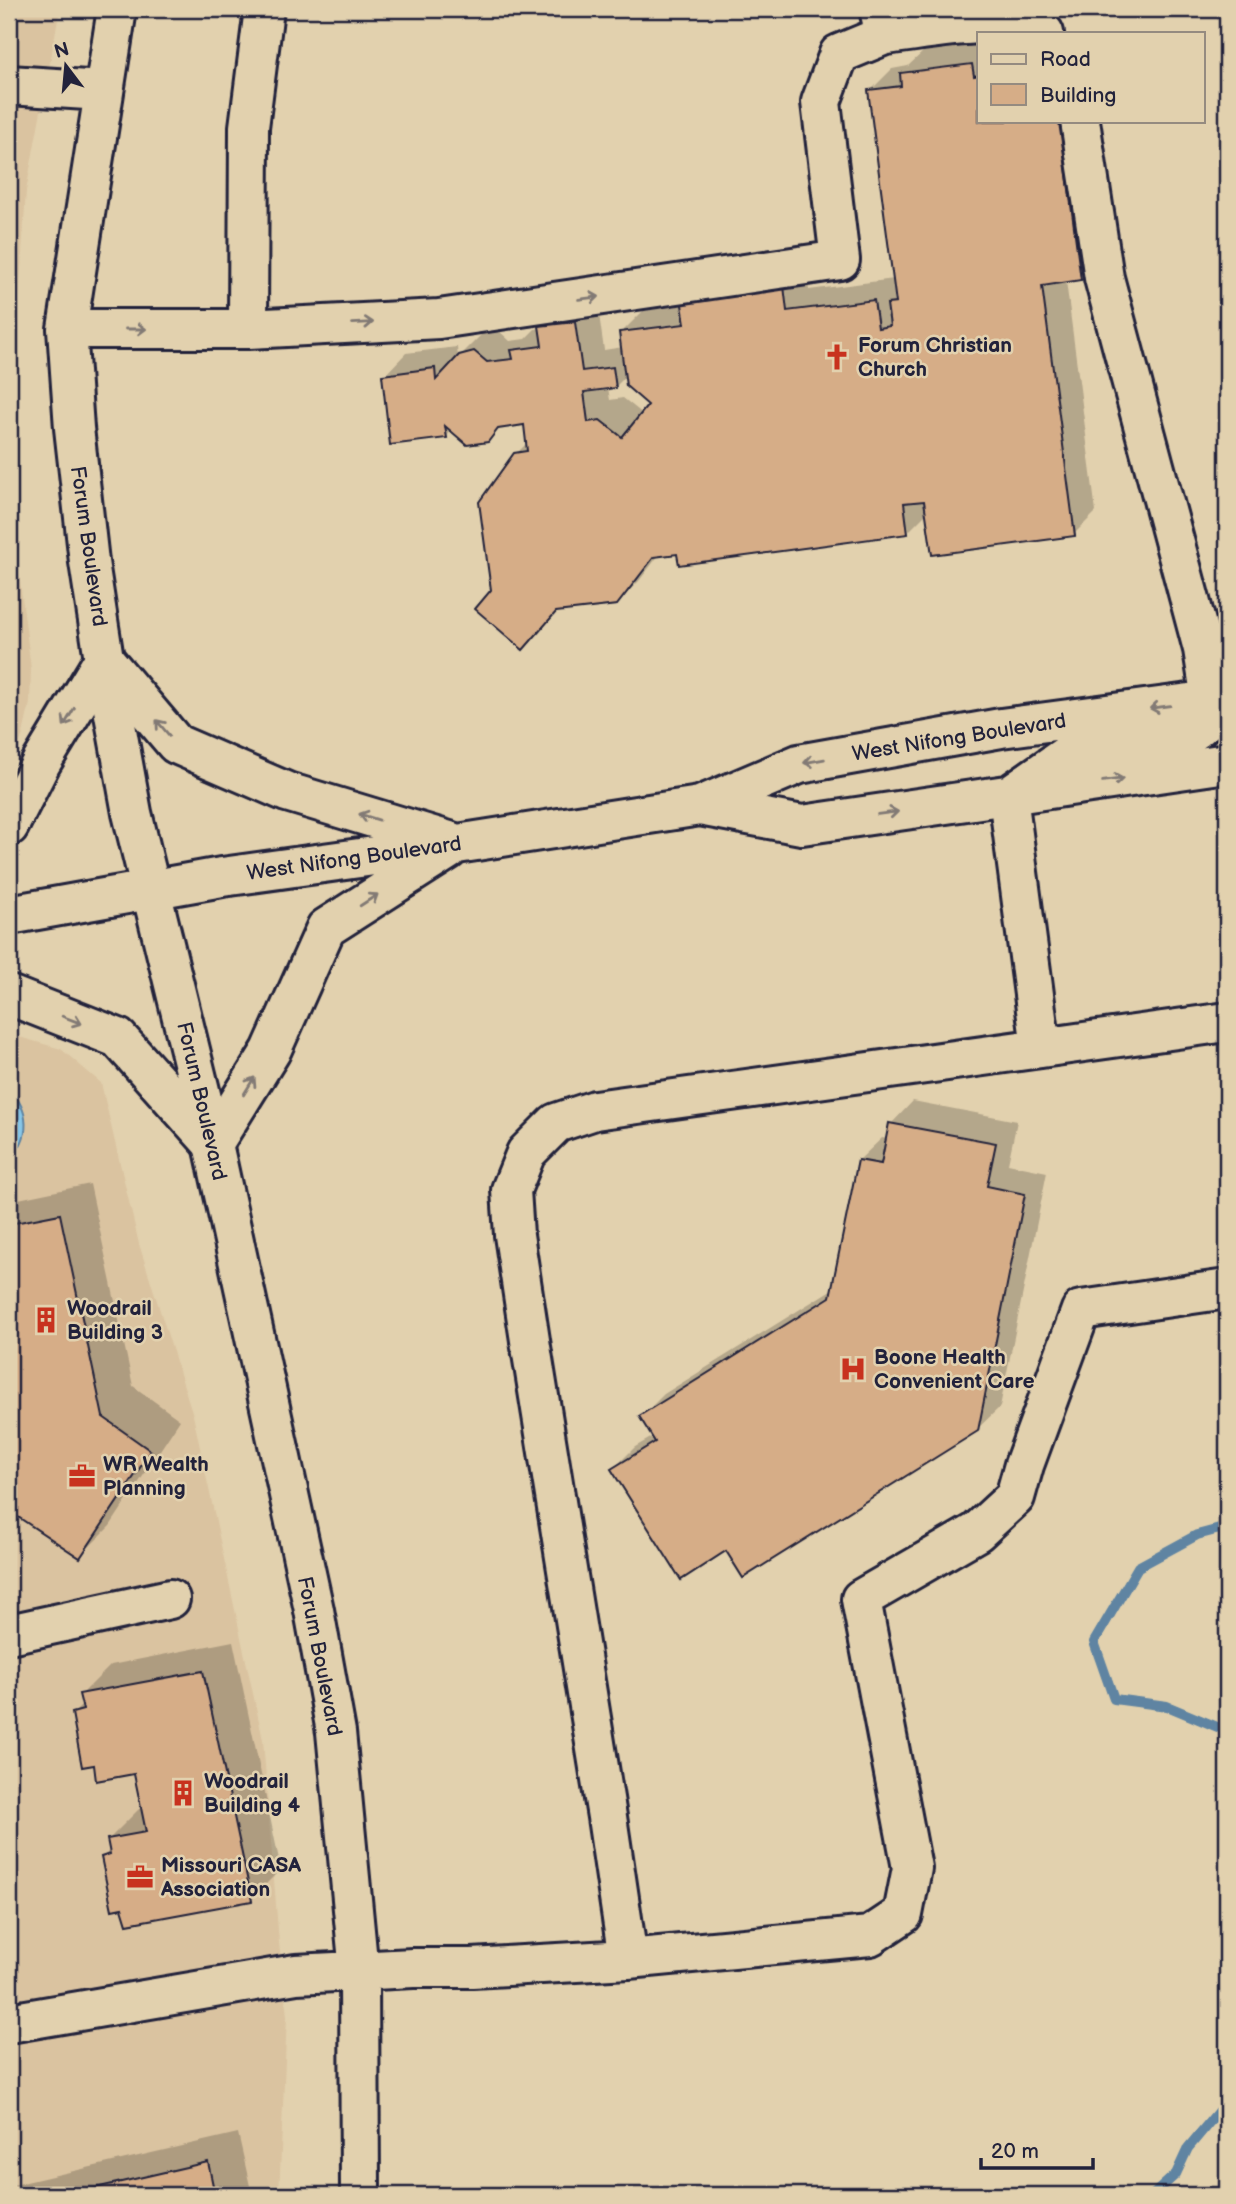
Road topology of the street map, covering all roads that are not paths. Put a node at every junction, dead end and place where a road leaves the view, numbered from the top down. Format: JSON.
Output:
{"nodes":[{"id":1,"x":117,"y":9,"type":"edge"},
{"id":2,"x":264,"y":9,"type":"edge"},
{"id":3,"x":882,"y":22,"type":"edge"},
{"id":4,"x":1041,"y":32,"type":"edge"},
{"id":5,"x":9,"y":85,"type":"edge"},
{"id":6,"x":103,"y":92,"type":"junction"},
{"id":7,"x":1080,"y":122,"type":"edge"},
{"id":8,"x":67,"y":329,"type":"junction"},
{"id":9,"x":248,"y":329,"type":"junction"},
{"id":10,"x":104,"y":659,"type":"junction"},
{"id":11,"x":1219,"y":699,"type":"edge"},
{"id":12,"x":1227,"y":764,"type":"edge"},
{"id":13,"x":1007,"y":796,"type":"junction"},
{"id":14,"x":700,"y":806,"type":"junction"},
{"id":15,"x":9,"y":826,"type":"edge"},
{"id":16,"x":458,"y":843,"type":"junction"},
{"id":17,"x":150,"y":889,"type":"junction"},
{"id":18,"x":9,"y":915,"type":"edge"},
{"id":19,"x":9,"y":995,"type":"edge"},
{"id":20,"x":1227,"y":1022,"type":"edge"},
{"id":21,"x":1041,"y":1048,"type":"junction"},
{"id":22,"x":213,"y":1144,"type":"junction"},
{"id":23,"x":1227,"y":1289,"type":"edge"},
{"id":24,"x":170,"y":1599,"type":"dead end"},
{"id":25,"x":9,"y":1634,"type":"edge"},
{"id":26,"x":628,"y":1959,"type":"junction"},
{"id":27,"x":359,"y":1972,"type":"junction"},
{"id":28,"x":9,"y":2023,"type":"edge"},
{"id":29,"x":360,"y":2195,"type":"edge"}],
"edges":[{"from":1,"to":6,"type":"main road","name":"Forum Boulevard"},
{"from":2,"to":9,"type":"main road"},
{"from":3,"to":4,"type":"main road"},
{"from":9,"to":3,"type":"main road","one_way":true},
{"from":5,"to":6,"type":"main road"},
{"from":6,"to":8,"type":"main road","name":"Forum Boulevard"},
{"from":7,"to":11,"type":"main road"},
{"from":8,"to":9,"type":"main road","one_way":true},
{"from":8,"to":10,"type":"main road","name":"Forum Boulevard"},
{"from":10,"to":15,"type":"main road","one_way":true},
{"from":16,"to":10,"type":"main road","one_way":true},
{"from":10,"to":17,"type":"main road","name":"Forum Boulevard"},
{"from":11,"to":13,"type":"main road"},
{"from":11,"to":14,"type":"main road","name":"West Nifong Boulevard","one_way":true},
{"from":13,"to":12,"type":"main road","name":"West Nifong Boulevard","one_way":true},
{"from":14,"to":13,"type":"main road","name":"West Nifong Boulevard","one_way":true},
{"from":13,"to":21,"type":"main road"},
{"from":14,"to":16,"type":"main road","name":"West Nifong Boulevard"},
{"from":16,"to":17,"type":"main road","name":"West Nifong Boulevard"},
{"from":22,"to":16,"type":"main road","one_way":true},
{"from":17,"to":18,"type":"main road","name":"West Nifong Boulevard"},
{"from":17,"to":22,"type":"main road","name":"Forum Boulevard"},
{"from":19,"to":22,"type":"main road","one_way":true},
{"from":20,"to":21,"type":"main road"},
{"from":21,"to":26,"type":"main road"},
{"from":22,"to":27,"type":"main road","name":"Forum Boulevard"},
{"from":23,"to":26,"type":"main road"},
{"from":24,"to":25,"type":"main road"},
{"from":26,"to":27,"type":"main road"},
{"from":27,"to":28,"type":"main road"},
{"from":27,"to":29,"type":"main road","name":"Forum Boulevard"}]}
